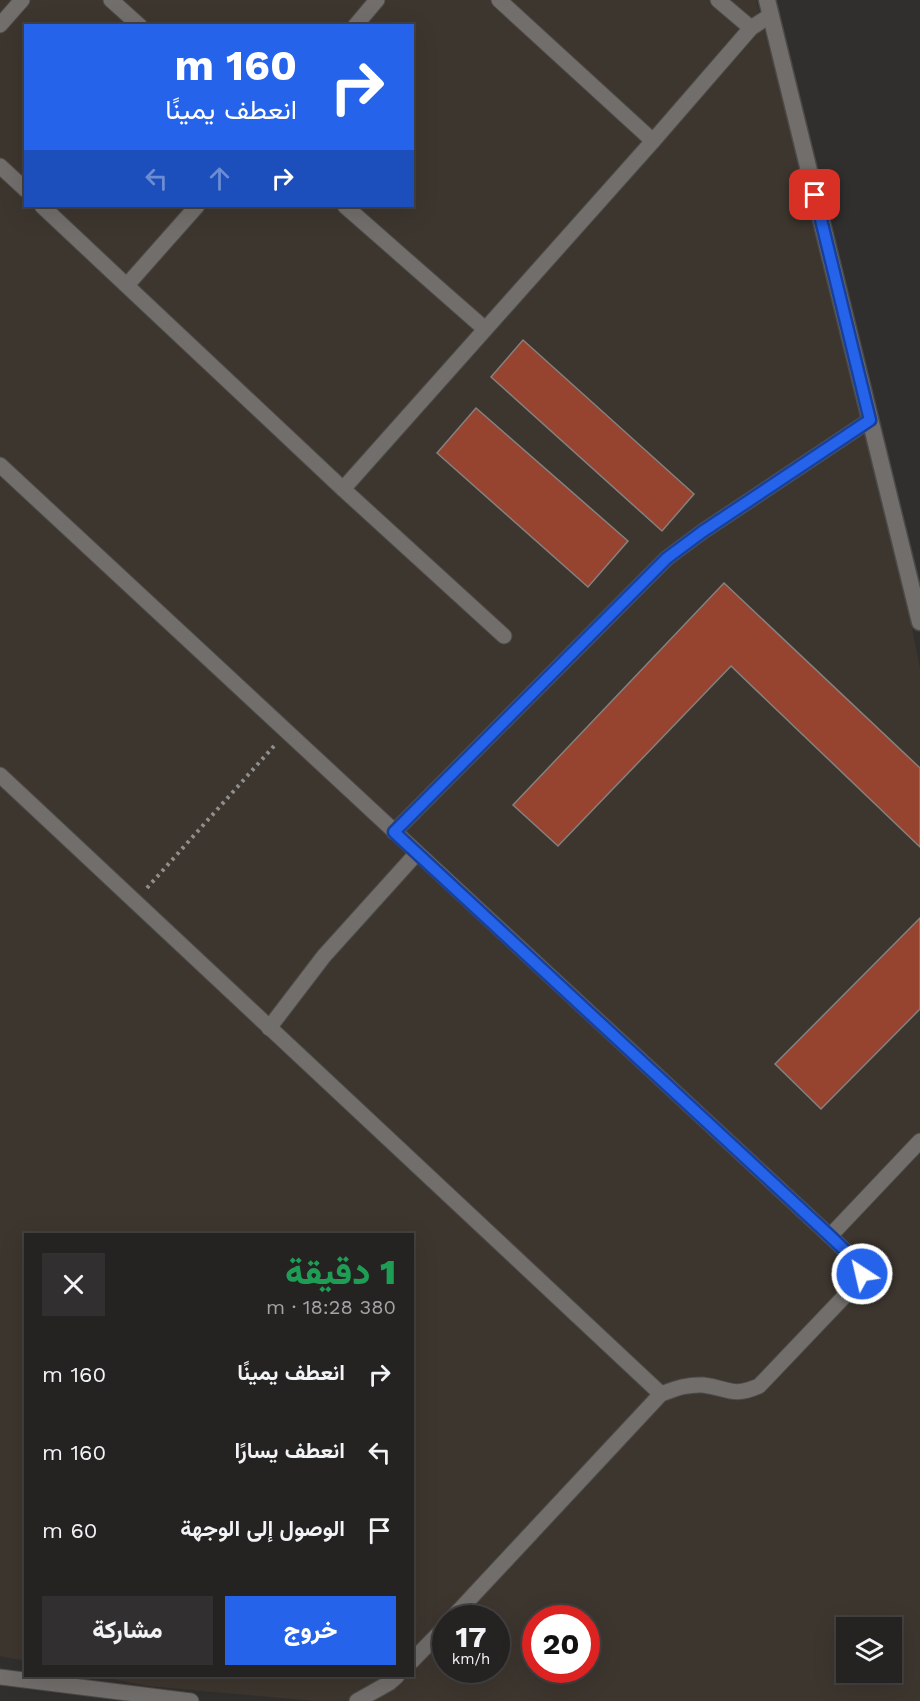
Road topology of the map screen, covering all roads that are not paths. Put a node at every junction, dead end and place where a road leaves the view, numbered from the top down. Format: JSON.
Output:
{"nodes":[{"id":1,"x":22,"y":0,"type":"edge"},
{"id":2,"x":111,"y":0,"type":"edge"},
{"id":3,"x":377,"y":0,"type":"edge"},
{"id":4,"x":499,"y":0,"type":"edge"},
{"id":5,"x":718,"y":0,"type":"edge"},
{"id":6,"x":769,"y":8,"type":"edge"},
{"id":7,"x":138,"y":24,"type":"edge"},
{"id":8,"x":357,"y":24,"type":"edge"},
{"id":9,"x":0,"y":25,"type":"edge"},
{"id":10,"x":751,"y":28,"type":"junction"},
{"id":11,"x":653,"y":141,"type":"junction"},
{"id":12,"x":0,"y":165,"type":"edge"},
{"id":13,"x":24,"y":188,"type":"edge"},
{"id":14,"x":43,"y":207,"type":"edge"},
{"id":15,"x":196,"y":207,"type":"edge"},
{"id":16,"x":346,"y":207,"type":"edge"},
{"id":17,"x":127,"y":285,"type":"junction"},
{"id":18,"x":485,"y":328,"type":"junction"},
{"id":19,"x":870,"y":420,"type":"junction"},
{"id":20,"x":0,"y":465,"type":"edge"},
{"id":21,"x":343,"y":489,"type":"junction"},
{"id":22,"x":920,"y":622,"type":"edge"},
{"id":23,"x":504,"y":636,"type":"dead end"},
{"id":24,"x":0,"y":775,"type":"edge"},
{"id":25,"x":394,"y":832,"type":"junction"},
{"id":26,"x":417,"y":853,"type":"junction"},
{"id":27,"x":269,"y":1028,"type":"junction"},
{"id":28,"x":920,"y":1141,"type":"edge"},
{"id":29,"x":830,"y":1236,"type":"junction"},
{"id":30,"x":660,"y":1394,"type":"junction"},
{"id":31,"x":464,"y":1605,"type":"edge"},
{"id":32,"x":432,"y":1640,"type":"edge"},
{"id":33,"x":414,"y":1659,"type":"edge"},
{"id":34,"x":0,"y":1677,"type":"edge"},
{"id":35,"x":396,"y":1677,"type":"edge"},
{"id":36,"x":191,"y":1701,"type":"edge"},
{"id":37,"x":357,"y":1701,"type":"edge"}],
"edges":[{"from":1,"to":9,"type":"lane"},
{"from":2,"to":7,"type":"lane"},
{"from":3,"to":8,"type":"lane"},
{"from":4,"to":11,"type":"lane"},
{"from":5,"to":10,"type":"lane"},
{"from":6,"to":10,"type":"lane"},
{"from":6,"to":19,"type":"street"},
{"from":10,"to":11,"type":"lane"},
{"from":11,"to":18,"type":"lane"},
{"from":12,"to":13,"type":"lane"},
{"from":14,"to":17,"type":"lane"},
{"from":15,"to":17,"type":"lane"},
{"from":16,"to":18,"type":"lane"},
{"from":17,"to":21,"type":"lane"},
{"from":18,"to":21,"type":"lane"},
{"from":19,"to":22,"type":"street"},
{"from":19,"to":25,"type":"lane"},
{"from":20,"to":25,"type":"lane"},
{"from":21,"to":23,"type":"lane"},
{"from":24,"to":27,"type":"lane"},
{"from":25,"to":26,"type":"lane"},
{"from":26,"to":27,"type":"lane"},
{"from":26,"to":29,"type":"lane"},
{"from":27,"to":30,"type":"lane"},
{"from":28,"to":29,"type":"lane"},
{"from":29,"to":30,"type":"lane"},
{"from":30,"to":31,"type":"lane"},
{"from":32,"to":33,"type":"lane"},
{"from":34,"to":36,"type":"lane"},
{"from":35,"to":37,"type":"lane"}]}
